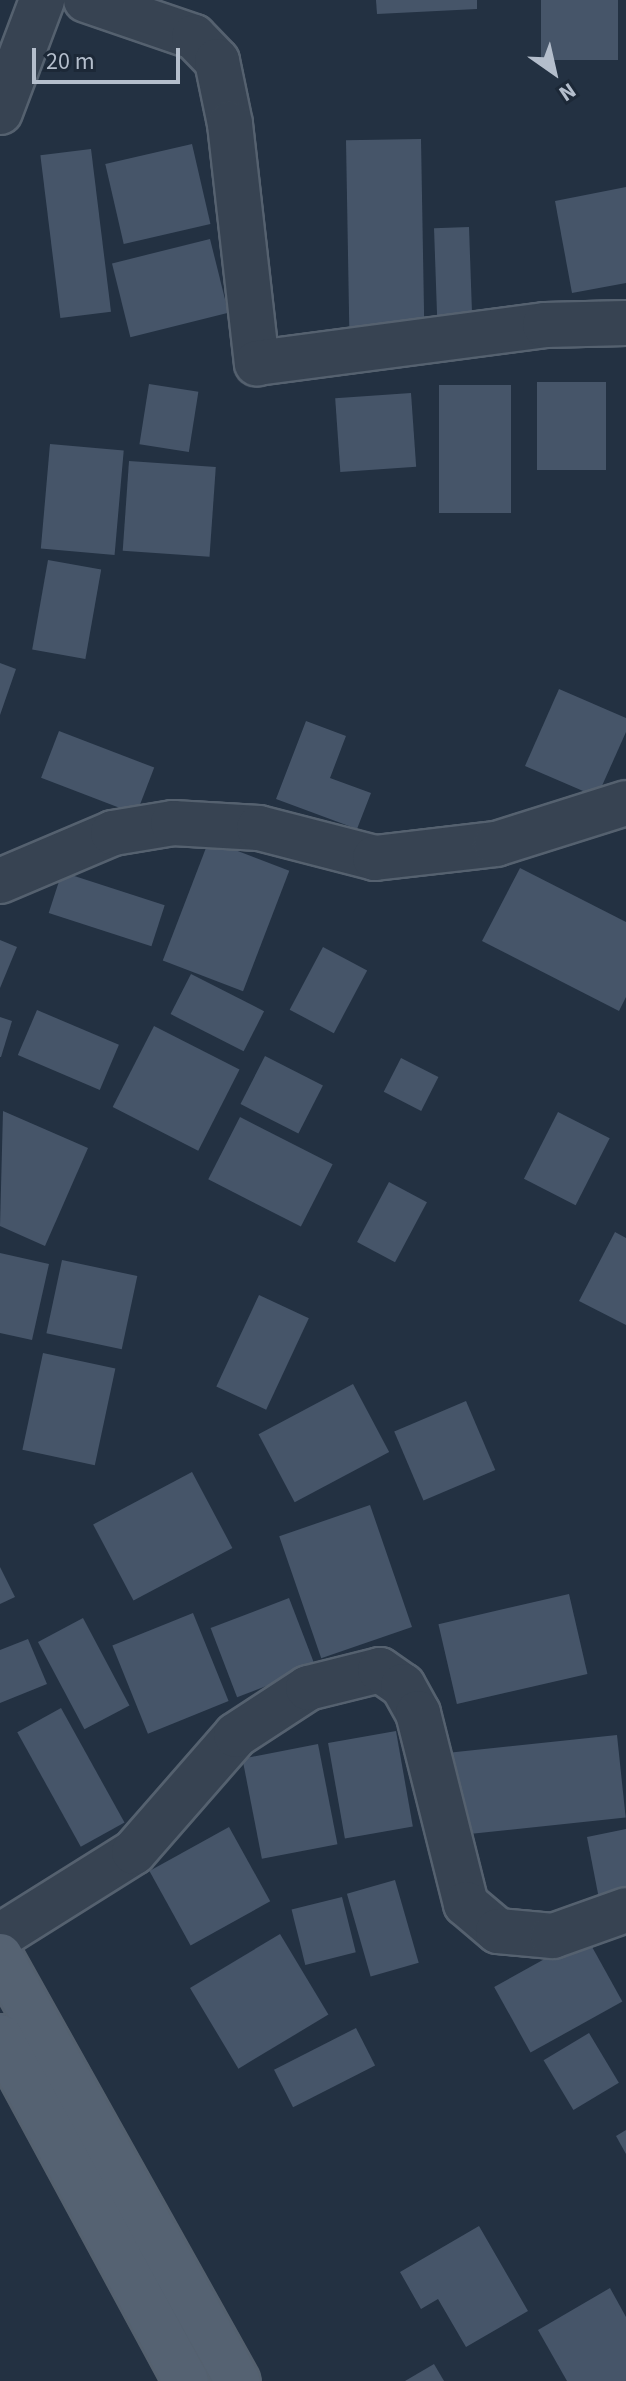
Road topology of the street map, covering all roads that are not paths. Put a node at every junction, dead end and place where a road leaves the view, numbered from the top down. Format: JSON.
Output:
{"nodes":[{"id":1,"x":42,"y":0,"type":"edge"},
{"id":2,"x":86,"y":0,"type":"edge"},
{"id":3,"x":0,"y":112,"type":"edge"},
{"id":4,"x":626,"y":323,"type":"edge"},
{"id":5,"x":626,"y":803,"type":"edge"},
{"id":6,"x":0,"y":881,"type":"edge"},
{"id":7,"x":626,"y":1910,"type":"edge"},
{"id":8,"x":0,"y":1936,"type":"edge"},
{"id":9,"x":0,"y":1956,"type":"edge"},
{"id":10,"x":0,"y":2037,"type":"edge"},
{"id":11,"x":186,"y":2381,"type":"edge"},
{"id":12,"x":238,"y":2381,"type":"edge"}],
"edges":[{"from":1,"to":3,"type":"street"},
{"from":2,"to":4,"type":"street"},
{"from":5,"to":6,"type":"street"},
{"from":7,"to":8,"type":"street"},
{"from":9,"to":12,"type":"main road"},
{"from":10,"to":11,"type":"main road"}]}
